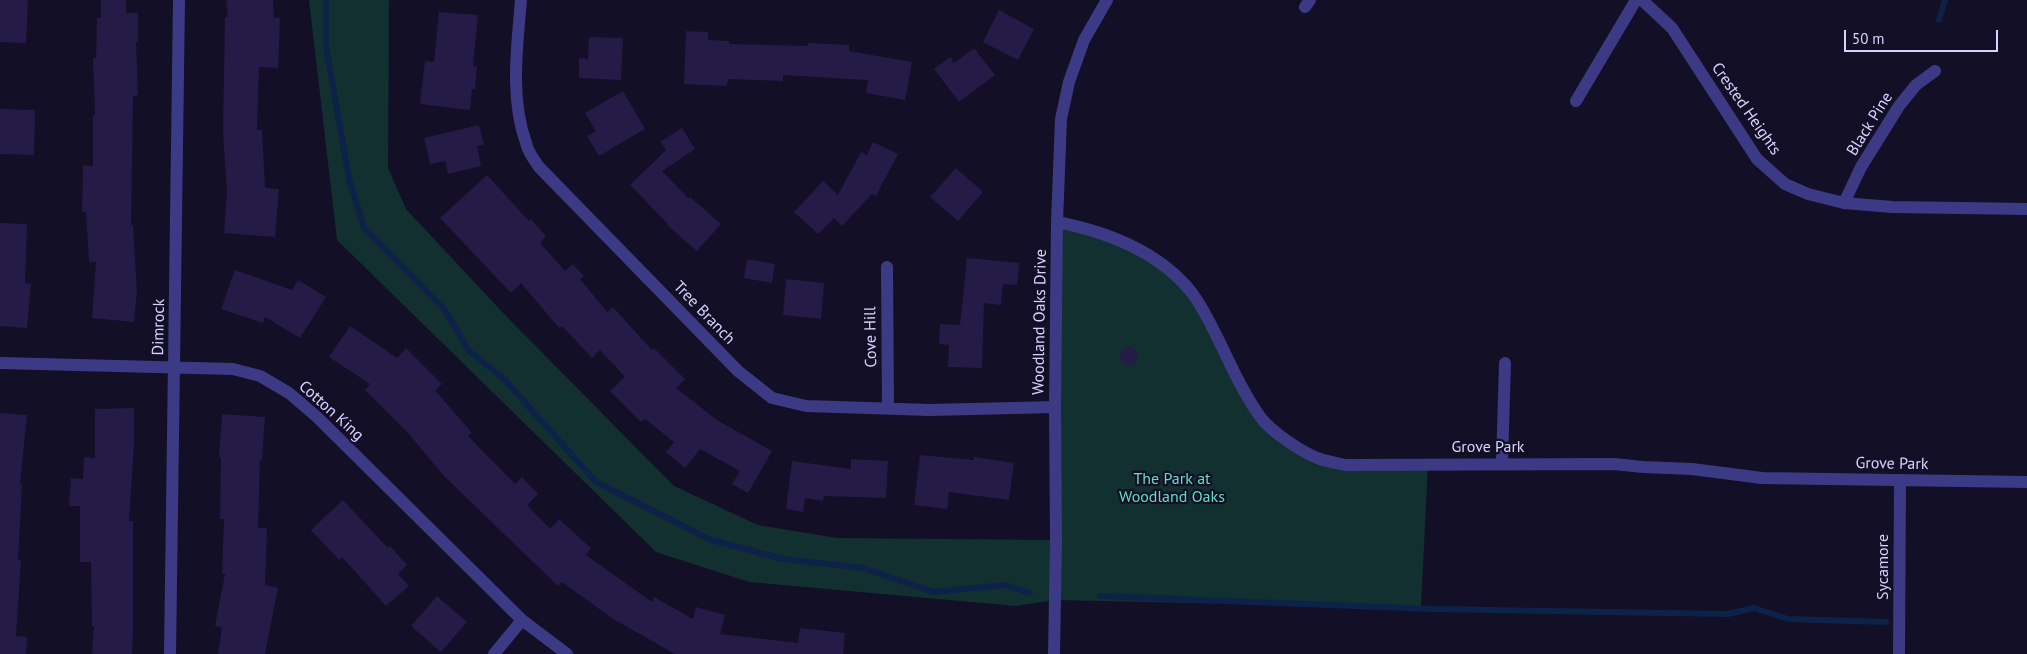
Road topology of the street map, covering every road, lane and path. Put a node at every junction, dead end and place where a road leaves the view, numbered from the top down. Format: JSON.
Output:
{"nodes":[{"id":1,"x":178,"y":0,"type":"edge"},
{"id":2,"x":520,"y":0,"type":"edge"},
{"id":3,"x":1107,"y":0,"type":"edge"},
{"id":4,"x":1636,"y":0,"type":"edge"},
{"id":5,"x":1642,"y":0,"type":"edge"},
{"id":6,"x":1935,"y":70,"type":"dead end"},
{"id":7,"x":1576,"y":101,"type":"dead end"},
{"id":8,"x":1844,"y":203,"type":"junction"},
{"id":9,"x":2027,"y":209,"type":"edge"},
{"id":10,"x":1057,"y":222,"type":"junction"},
{"id":11,"x":886,"y":268,"type":"dead end"},
{"id":12,"x":0,"y":363,"type":"edge"},
{"id":13,"x":1505,"y":363,"type":"dead end"},
{"id":14,"x":174,"y":367,"type":"junction"},
{"id":15,"x":888,"y":407,"type":"junction"},
{"id":16,"x":1055,"y":407,"type":"junction"},
{"id":17,"x":1502,"y":463,"type":"junction"},
{"id":18,"x":1900,"y":481,"type":"junction"},
{"id":19,"x":2027,"y":482,"type":"edge"},
{"id":20,"x":522,"y":620,"type":"junction"},
{"id":21,"x":170,"y":654,"type":"edge"},
{"id":22,"x":494,"y":654,"type":"edge"},
{"id":23,"x":567,"y":654,"type":"edge"},
{"id":24,"x":1054,"y":654,"type":"edge"},
{"id":25,"x":1899,"y":654,"type":"edge"}],
"edges":[{"from":1,"to":14,"type":"street","name":"Dimrock"},
{"from":2,"to":15,"type":"street","name":"Tree Branch"},
{"from":3,"to":10,"type":"street","name":"Woodland Oaks Drive"},
{"from":4,"to":7,"type":"street"},
{"from":5,"to":8,"type":"street","name":"Crested Heights"},
{"from":6,"to":8,"type":"street","name":"Black Pine"},
{"from":8,"to":9,"type":"street","name":"Crested Heights"},
{"from":10,"to":16,"type":"street","name":"Woodland Oaks Drive"},
{"from":10,"to":17,"type":"street","name":"Grove Park"},
{"from":11,"to":15,"type":"street","name":"Cove Hill"},
{"from":12,"to":14,"type":"street","name":"Cotton King"},
{"from":13,"to":17,"type":"street"},
{"from":14,"to":20,"type":"street","name":"Cotton King"},
{"from":14,"to":21,"type":"street","name":"Dimrock"},
{"from":15,"to":16,"type":"street","name":"Tree Branch"},
{"from":16,"to":24,"type":"street","name":"Woodland Oaks Drive"},
{"from":17,"to":18,"type":"street","name":"Grove Park"},
{"from":18,"to":19,"type":"street","name":"Grove Park"},
{"from":18,"to":25,"type":"street","name":"Sycamore"},
{"from":20,"to":22,"type":"street"},
{"from":20,"to":23,"type":"street","name":"Cotton King"}]}
